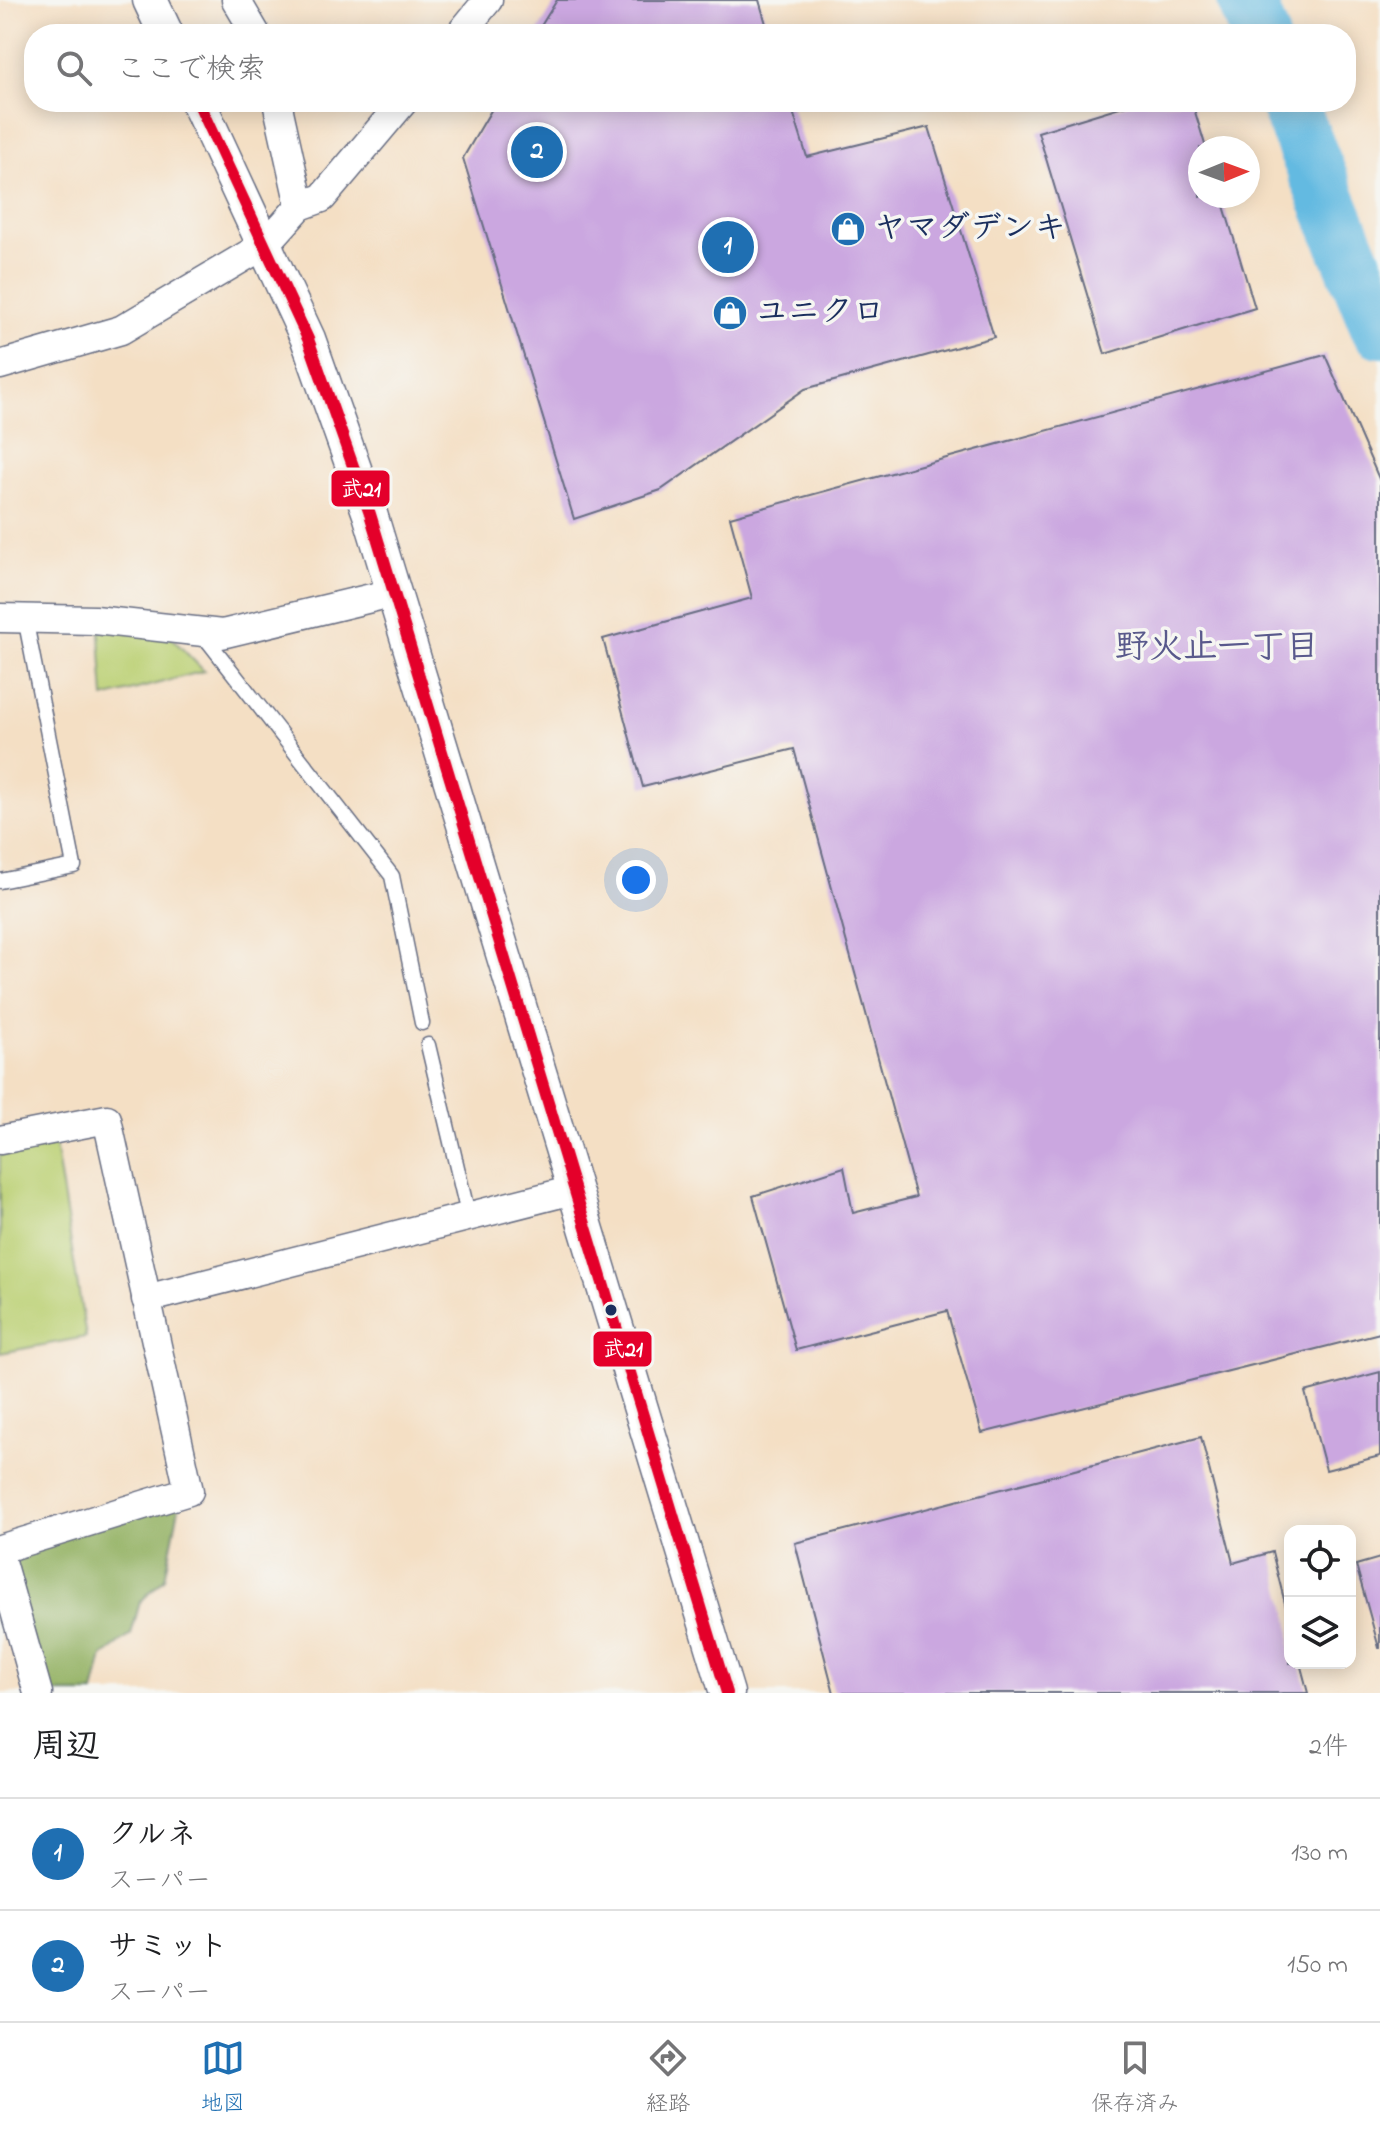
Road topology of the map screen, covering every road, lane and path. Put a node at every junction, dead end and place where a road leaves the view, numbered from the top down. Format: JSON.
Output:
{"nodes":[{"id":1,"x":150,"y":0,"type":"edge"},
{"id":2,"x":236,"y":0,"type":"edge"},
{"id":3,"x":488,"y":0,"type":"edge"},
{"id":4,"x":161,"y":24,"type":"edge"},
{"id":5,"x":250,"y":24,"type":"edge"},
{"id":6,"x":468,"y":24,"type":"edge"},
{"id":7,"x":203,"y":112,"type":"edge"},
{"id":8,"x":279,"y":112,"type":"edge"},
{"id":9,"x":395,"y":112,"type":"edge"},
{"id":10,"x":300,"y":206,"type":"junction"},
{"id":11,"x":266,"y":244,"type":"junction"},
{"id":12,"x":0,"y":365,"type":"edge"},
{"id":13,"x":396,"y":592,"type":"junction"},
{"id":14,"x":13,"y":618,"type":"edge"},
{"id":15,"x":201,"y":632,"type":"junction"},
{"id":16,"x":0,"y":881,"type":"edge"},
{"id":17,"x":422,"y":1023,"type":"dead end"},
{"id":18,"x":428,"y":1045,"type":"dead end"},
{"id":19,"x":0,"y":1140,"type":"edge"},
{"id":20,"x":577,"y":1189,"type":"junction"},
{"id":21,"x":468,"y":1214,"type":"junction"},
{"id":22,"x":146,"y":1299,"type":"junction"},
{"id":23,"x":0,"y":1549,"type":"edge"},
{"id":24,"x":0,"y":1558,"type":"edge"},
{"id":25,"x":38,"y":1693,"type":"edge"},
{"id":26,"x":727,"y":1693,"type":"edge"}],
"edges":[{"from":1,"to":4,"type":"street"},
{"from":2,"to":5,"type":"street"},
{"from":3,"to":6,"type":"street"},
{"from":7,"to":11,"type":"street"},
{"from":8,"to":10,"type":"street"},
{"from":9,"to":10,"type":"street"},
{"from":10,"to":11,"type":"street"},
{"from":11,"to":12,"type":"street"},
{"from":11,"to":13,"type":"street"},
{"from":13,"to":15,"type":"street"},
{"from":13,"to":20,"type":"street"},
{"from":14,"to":15,"type":"street"},
{"from":14,"to":16,"type":"lane"},
{"from":15,"to":17,"type":"lane"},
{"from":18,"to":21,"type":"lane"},
{"from":19,"to":22,"type":"street"},
{"from":20,"to":21,"type":"street"},
{"from":20,"to":26,"type":"street"},
{"from":21,"to":22,"type":"street"},
{"from":22,"to":23,"type":"street"},
{"from":24,"to":25,"type":"street"}]}
